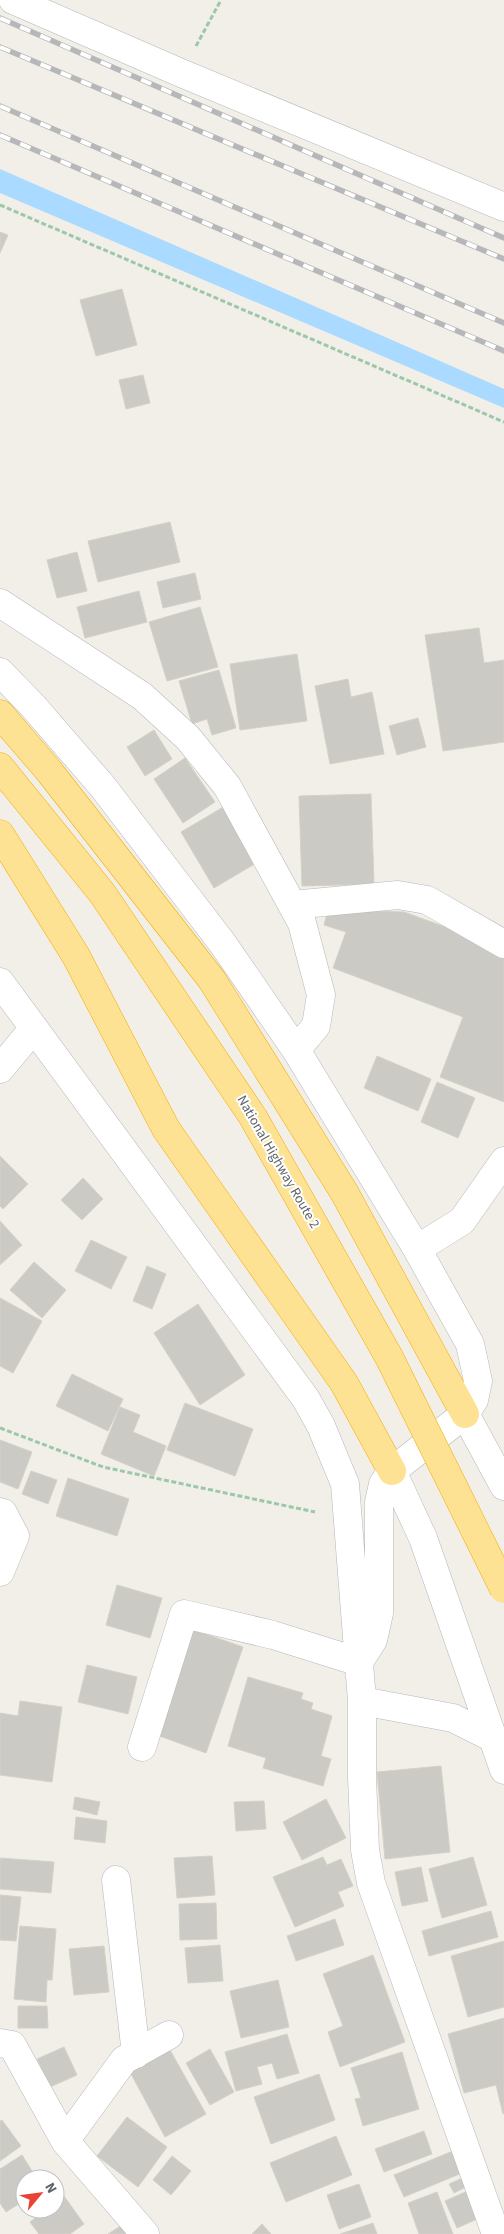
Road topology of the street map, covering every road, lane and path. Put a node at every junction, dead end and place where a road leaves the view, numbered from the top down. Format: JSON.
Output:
{"nodes":[{"id":1,"x":13,"y":0,"type":"edge"},
{"id":2,"x":221,"y":0,"type":"edge"},
{"id":3,"x":181,"y":73,"type":"junction"},
{"id":4,"x":0,"y":205,"type":"edge"},
{"id":5,"x":504,"y":208,"type":"edge"},
{"id":6,"x":504,"y":422,"type":"edge"},
{"id":7,"x":0,"y":603,"type":"edge"},
{"id":8,"x":0,"y":672,"type":"edge"},
{"id":9,"x":0,"y":714,"type":"edge"},
{"id":10,"x":0,"y":767,"type":"edge"},
{"id":11,"x":0,"y":834,"type":"edge"},
{"id":12,"x":292,"y":904,"type":"junction"},
{"id":13,"x":504,"y":944,"type":"edge"},
{"id":14,"x":0,"y":982,"type":"edge"},
{"id":15,"x":34,"y":1028,"type":"junction"},
{"id":16,"x":296,"y":1050,"type":"junction"},
{"id":17,"x":0,"y":1069,"type":"edge"},
{"id":18,"x":504,"y":1162,"type":"edge"},
{"id":19,"x":417,"y":1249,"type":"junction"},
{"id":20,"x":465,"y":1414,"type":"junction"},
{"id":21,"x":0,"y":1428,"type":"edge"},
{"id":22,"x":392,"y":1471,"type":"junction"},
{"id":23,"x":504,"y":1486,"type":"edge"},
{"id":24,"x":0,"y":1512,"type":"edge"},
{"id":25,"x":347,"y":1519,"type":"junction"},
{"id":26,"x":0,"y":1572,"type":"edge"},
{"id":27,"x":504,"y":1590,"type":"edge"},
{"id":28,"x":359,"y":1662,"type":"junction"},
{"id":29,"x":362,"y":1701,"type":"junction"},
{"id":30,"x":494,"y":1739,"type":"junction"},
{"id":31,"x":142,"y":1747,"type":"dead end"},
{"id":32,"x":504,"y":1770,"type":"edge"},
{"id":33,"x":116,"y":1880,"type":"dead end"},
{"id":34,"x":169,"y":2035,"type":"dead end"},
{"id":35,"x":0,"y":2043,"type":"edge"},
{"id":36,"x":136,"y":2054,"type":"junction"},
{"id":37,"x":65,"y":2141,"type":"junction"},
{"id":38,"x":145,"y":2234,"type":"edge"},
{"id":39,"x":496,"y":2234,"type":"edge"}],
"edges":[{"from":1,"to":3,"type":"street"},
{"from":2,"to":3,"type":"path"},
{"from":3,"to":5,"type":"street"},
{"from":4,"to":6,"type":"path"},
{"from":7,"to":12,"type":"street"},
{"from":8,"to":16,"type":"street"},
{"from":9,"to":20,"type":"highway"},
{"from":10,"to":27,"type":"highway","name":"National Highway Route 2","bridge":true},
{"from":11,"to":22,"type":"highway"},
{"from":12,"to":13,"type":"street"},
{"from":12,"to":16,"type":"street"},
{"from":14,"to":15,"type":"street"},
{"from":15,"to":17,"type":"street"},
{"from":15,"to":25,"type":"street"},
{"from":16,"to":19,"type":"street"},
{"from":18,"to":19,"type":"street"},
{"from":19,"to":20,"type":"street"},
{"from":20,"to":22,"type":"street"},
{"from":20,"to":23,"type":"street"},
{"from":21,"to":25,"type":"path"},
{"from":22,"to":28,"type":"street"},
{"from":22,"to":30,"type":"street"},
{"from":24,"to":26,"type":"street"},
{"from":25,"to":28,"type":"street"},
{"from":28,"to":29,"type":"street"},
{"from":28,"to":31,"type":"street"},
{"from":29,"to":30,"type":"street"},
{"from":29,"to":39,"type":"street"},
{"from":30,"to":32,"type":"street"},
{"from":33,"to":36,"type":"street"},
{"from":34,"to":36,"type":"street"},
{"from":35,"to":37,"type":"street"},
{"from":36,"to":37,"type":"street"},
{"from":37,"to":38,"type":"street"}]}
